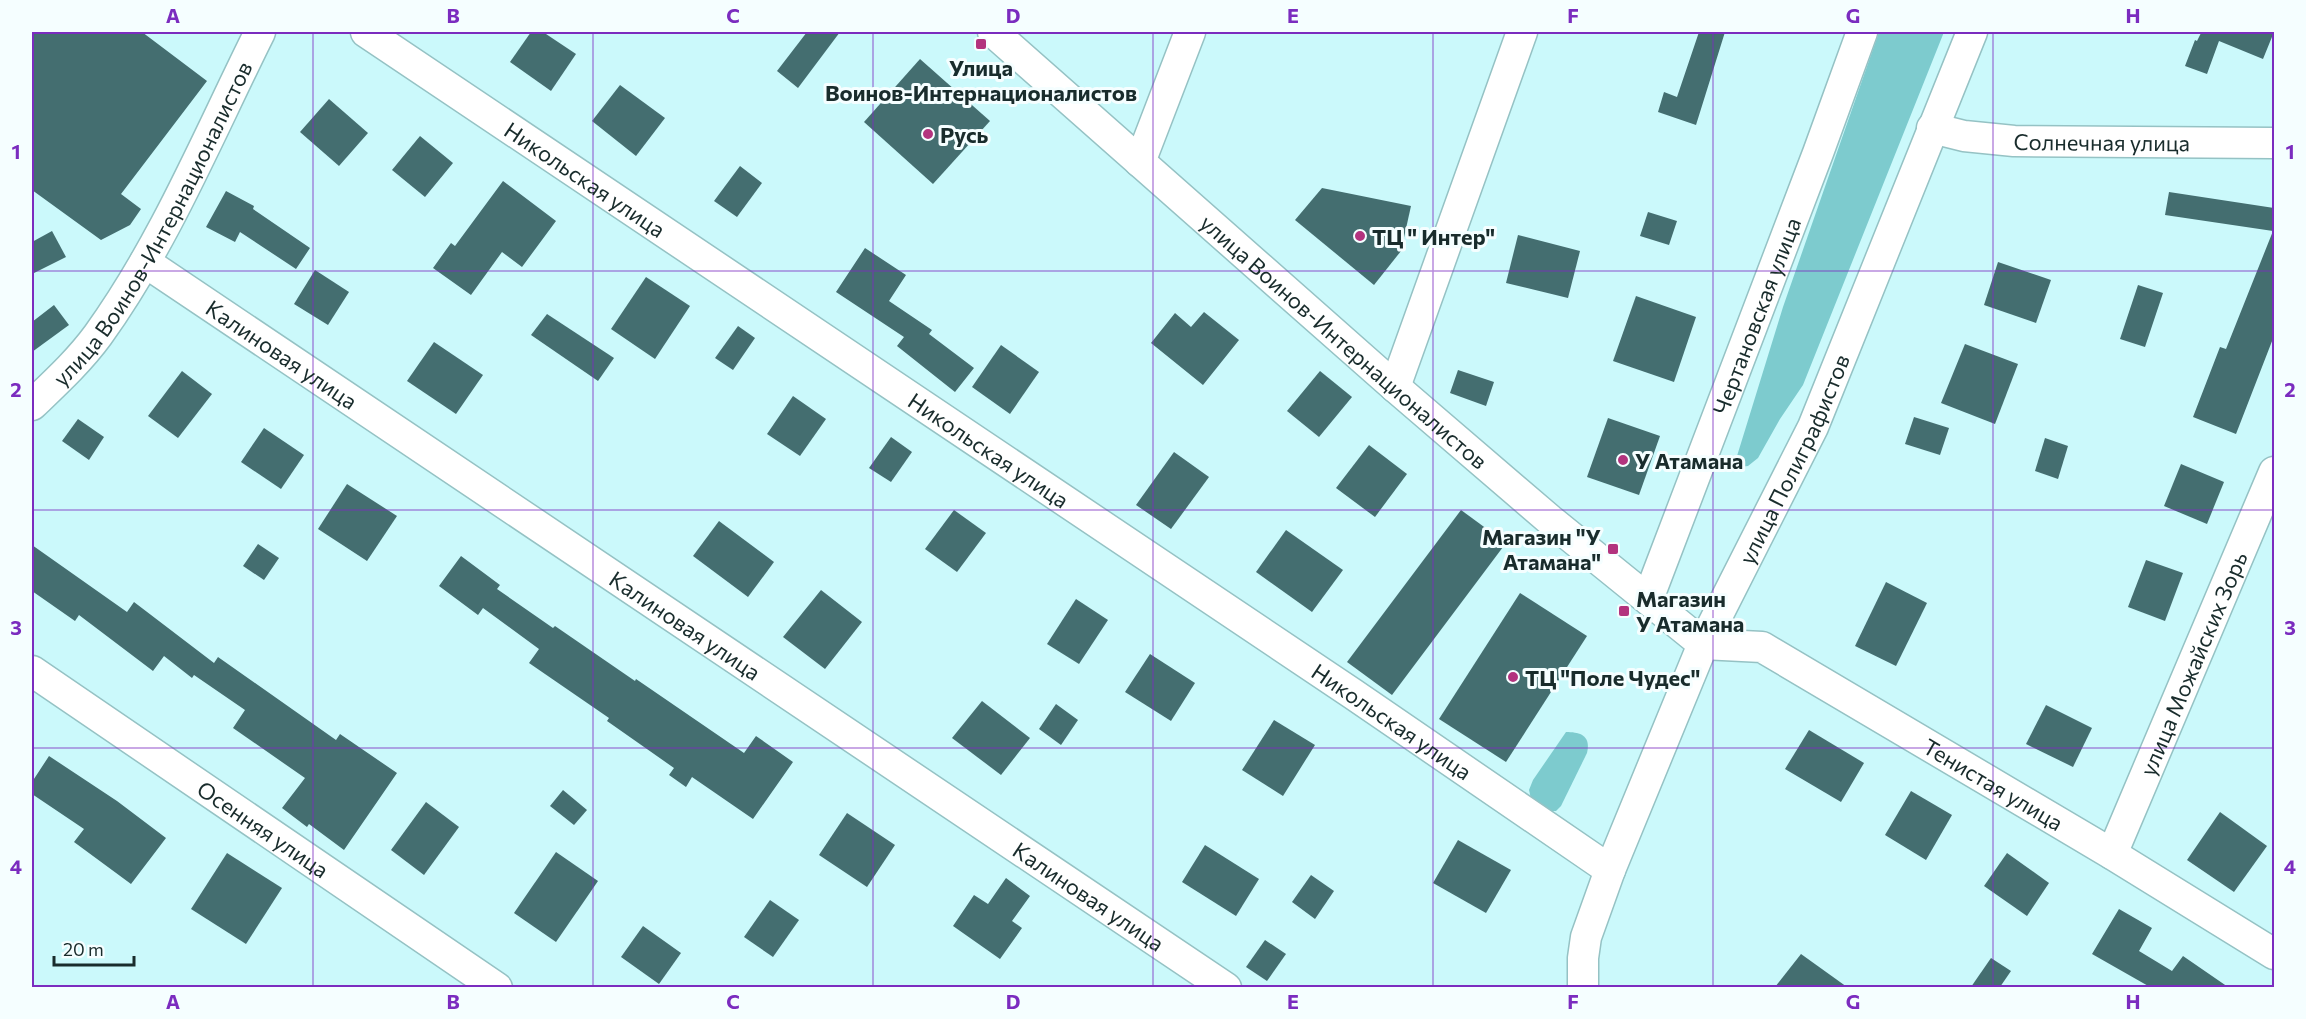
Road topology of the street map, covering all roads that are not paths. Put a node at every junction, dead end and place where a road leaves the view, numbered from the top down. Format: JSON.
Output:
{"nodes":[{"id":1,"x":260,"y":32,"type":"edge"},
{"id":2,"x":366,"y":32,"type":"edge"},
{"id":3,"x":993,"y":32,"type":"edge"},
{"id":4,"x":1190,"y":32,"type":"edge"},
{"id":5,"x":1522,"y":32,"type":"edge"},
{"id":6,"x":1862,"y":32,"type":"edge"},
{"id":7,"x":1972,"y":32,"type":"edge"},
{"id":8,"x":1932,"y":128,"type":"junction"},
{"id":9,"x":2274,"y":143,"type":"edge"},
{"id":10,"x":1140,"y":162,"type":"junction"},
{"id":11,"x":145,"y":262,"type":"junction"},
{"id":12,"x":1395,"y":387,"type":"junction"},
{"id":13,"x":32,"y":405,"type":"edge"},
{"id":14,"x":2273,"y":481,"type":"edge"},
{"id":15,"x":1648,"y":599,"type":"junction"},
{"id":16,"x":1703,"y":644,"type":"junction"},
{"id":17,"x":32,"y":671,"type":"edge"},
{"id":18,"x":2112,"y":854,"type":"junction"},
{"id":19,"x":1610,"y":870,"type":"junction"},
{"id":20,"x":2274,"y":954,"type":"edge"},
{"id":21,"x":497,"y":987,"type":"edge"},
{"id":22,"x":1226,"y":987,"type":"edge"},
{"id":23,"x":1583,"y":987,"type":"edge"}],
"edges":[{"from":1,"to":11,"type":"street","name":"улица Воинов-Интернационалистов"},
{"from":2,"to":19,"type":"street","name":"Никольская улица"},
{"from":3,"to":10,"type":"street","name":"улица Воинов-Интернационалистов"},
{"from":4,"to":10,"type":"street"},
{"from":5,"to":12,"type":"street"},
{"from":6,"to":15,"type":"street","name":"Чертановская улица"},
{"from":7,"to":8,"type":"street","name":"улица Полиграфистов"},
{"from":8,"to":9,"type":"street","name":"Солнечная улица"},
{"from":8,"to":16,"type":"street","name":"улица Полиграфистов"},
{"from":10,"to":12,"type":"street","name":"улица Воинов-Интернационалистов"},
{"from":11,"to":13,"type":"street","name":"улица Воинов-Интернационалистов"},
{"from":11,"to":22,"type":"street","name":"Калиновая улица"},
{"from":12,"to":15,"type":"street","name":"улица Воинов-Интернационалистов"},
{"from":14,"to":18,"type":"street","name":"улица Можайских Зорь"},
{"from":15,"to":16,"type":"street","name":"улица Воинов-Интернационалистов"},
{"from":16,"to":18,"type":"street","name":"Тенистая улица"},
{"from":16,"to":19,"type":"street","name":"улица Полиграфистов"},
{"from":17,"to":21,"type":"street","name":"Осенняя улица"},
{"from":18,"to":20,"type":"street","name":"Тенистая улица"},
{"from":19,"to":23,"type":"street","name":"улица Полиграфистов"}]}
